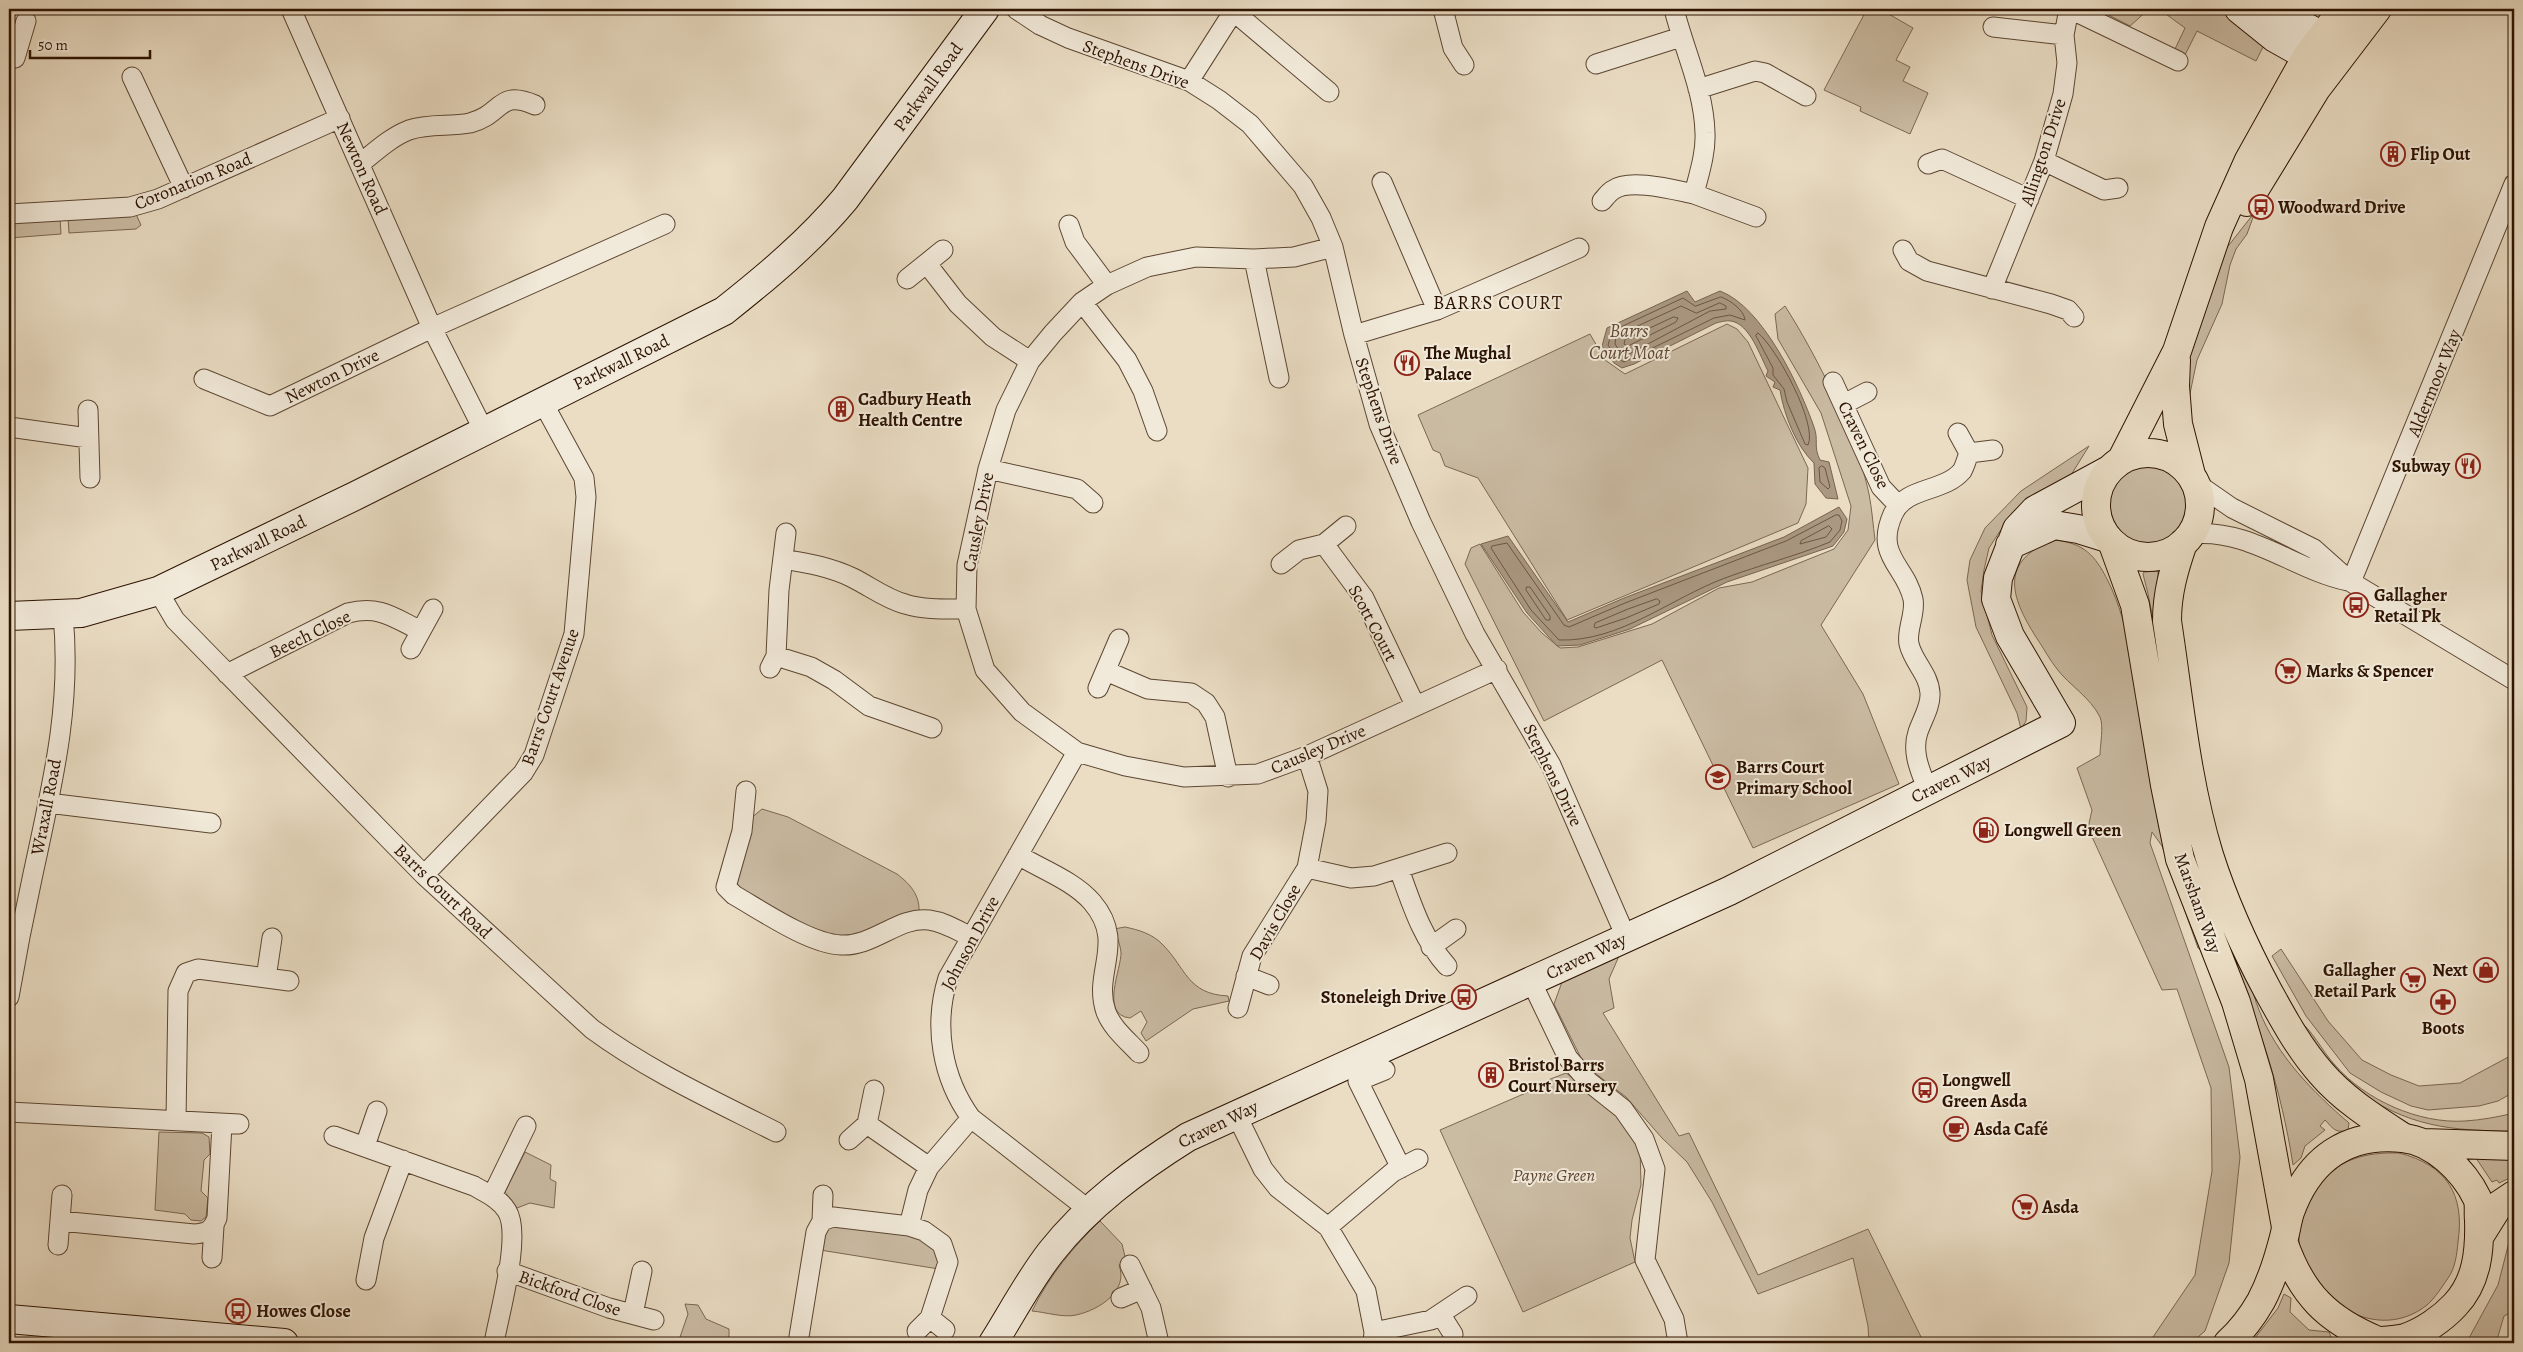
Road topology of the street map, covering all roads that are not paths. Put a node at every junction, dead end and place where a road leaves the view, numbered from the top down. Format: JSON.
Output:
{"nodes":[{"id":1,"x":291,"y":9,"type":"edge"},
{"id":2,"x":985,"y":9,"type":"edge"},
{"id":3,"x":1016,"y":9,"type":"edge"},
{"id":4,"x":1443,"y":9,"type":"edge"},
{"id":5,"x":1674,"y":9,"type":"edge"},
{"id":6,"x":2069,"y":9,"type":"edge"},
{"id":7,"x":2239,"y":9,"type":"edge"},
{"id":8,"x":2274,"y":9,"type":"edge"},
{"id":9,"x":2342,"y":9,"type":"edge"},
{"id":10,"x":2364,"y":9,"type":"edge"},
{"id":11,"x":2377,"y":9,"type":"edge"},
{"id":12,"x":1234,"y":10,"type":"edge"},
{"id":13,"x":1993,"y":27,"type":"dead end"},
{"id":14,"x":18,"y":31,"type":"edge"},
{"id":15,"x":2064,"y":35,"type":"junction"},
{"id":16,"x":1681,"y":36,"type":"junction"},
{"id":17,"x":2317,"y":47,"type":"junction"},
{"id":18,"x":15,"y":58,"type":"dead end"},
{"id":19,"x":2178,"y":61,"type":"dead end"},
{"id":20,"x":1596,"y":64,"type":"dead end"},
{"id":21,"x":1464,"y":65,"type":"dead end"},
{"id":22,"x":132,"y":77,"type":"dead end"},
{"id":23,"x":1188,"y":81,"type":"junction"},
{"id":24,"x":2319,"y":85,"type":"junction"},
{"id":25,"x":1698,"y":89,"type":"junction"},
{"id":26,"x":1329,"y":92,"type":"dead end"},
{"id":27,"x":1806,"y":96,"type":"dead end"},
{"id":28,"x":536,"y":105,"type":"dead end"},
{"id":29,"x":340,"y":118,"type":"junction"},
{"id":30,"x":2044,"y":161,"type":"junction"},
{"id":31,"x":361,"y":163,"type":"junction"},
{"id":32,"x":1928,"y":164,"type":"dead end"},
{"id":33,"x":1382,"y":182,"type":"dead end"},
{"id":34,"x":2514,"y":184,"type":"edge"},
{"id":35,"x":184,"y":188,"type":"junction"},
{"id":36,"x":2118,"y":188,"type":"dead end"},
{"id":37,"x":1694,"y":194,"type":"junction"},
{"id":38,"x":2029,"y":199,"type":"junction"},
{"id":39,"x":1602,"y":202,"type":"dead end"},
{"id":40,"x":9,"y":214,"type":"edge"},
{"id":41,"x":1756,"y":217,"type":"dead end"},
{"id":42,"x":665,"y":224,"type":"dead end"},
{"id":43,"x":1069,"y":225,"type":"dead end"},
{"id":44,"x":1333,"y":247,"type":"junction"},
{"id":45,"x":1579,"y":248,"type":"dead end"},
{"id":46,"x":942,"y":250,"type":"dead end"},
{"id":47,"x":1902,"y":250,"type":"dead end"},
{"id":48,"x":1254,"y":259,"type":"junction"},
{"id":49,"x":927,"y":264,"type":"junction"},
{"id":50,"x":907,"y":279,"type":"dead end"},
{"id":51,"x":2201,"y":281,"type":"junction"},
{"id":52,"x":1107,"y":285,"type":"junction"},
{"id":53,"x":1992,"y":289,"type":"junction"},
{"id":54,"x":1082,"y":302,"type":"junction"},
{"id":55,"x":1437,"y":310,"type":"junction"},
{"id":56,"x":2074,"y":317,"type":"dead end"},
{"id":57,"x":432,"y":328,"type":"junction"},
{"id":58,"x":1354,"y":335,"type":"junction"},
{"id":59,"x":2177,"y":351,"type":"junction"},
{"id":60,"x":1030,"y":361,"type":"junction"},
{"id":61,"x":1280,"y":378,"type":"dead end"},
{"id":62,"x":204,"y":379,"type":"dead end"},
{"id":63,"x":1833,"y":382,"type":"dead end"},
{"id":64,"x":1867,"y":392,"type":"dead end"},
{"id":65,"x":542,"y":401,"type":"junction"},
{"id":66,"x":1844,"y":404,"type":"junction"},
{"id":67,"x":88,"y":410,"type":"dead end"},
{"id":68,"x":9,"y":427,"type":"edge"},
{"id":69,"x":484,"y":431,"type":"junction"},
{"id":70,"x":1157,"y":431,"type":"dead end"},
{"id":71,"x":1958,"y":433,"type":"dead end"},
{"id":72,"x":88,"y":438,"type":"junction"},
{"id":73,"x":1993,"y":450,"type":"dead end"},
{"id":74,"x":1969,"y":453,"type":"junction"},
{"id":75,"x":2114,"y":465,"type":"junction"},
{"id":76,"x":988,"y":469,"type":"junction"},
{"id":77,"x":90,"y":478,"type":"dead end"},
{"id":78,"x":2193,"y":479,"type":"junction"},
{"id":79,"x":1093,"y":503,"type":"dead end"},
{"id":80,"x":1898,"y":505,"type":"junction"},
{"id":81,"x":1346,"y":526,"type":"dead end"},
{"id":82,"x":786,"y":533,"type":"dead end"},
{"id":83,"x":2188,"y":538,"type":"junction"},
{"id":84,"x":2110,"y":542,"type":"junction"},
{"id":85,"x":1324,"y":544,"type":"junction"},
{"id":86,"x":2010,"y":545,"type":"junction"},
{"id":87,"x":783,"y":559,"type":"junction"},
{"id":88,"x":1281,"y":564,"type":"dead end"},
{"id":89,"x":2351,"y":582,"type":"junction"},
{"id":90,"x":158,"y":591,"type":"junction"},
{"id":91,"x":966,"y":609,"type":"junction"},
{"id":92,"x":433,"y":610,"type":"dead end"},
{"id":93,"x":63,"y":615,"type":"junction"},
{"id":94,"x":9,"y":616,"type":"edge"},
{"id":95,"x":421,"y":632,"type":"junction"},
{"id":96,"x":1119,"y":639,"type":"dead end"},
{"id":97,"x":411,"y":648,"type":"dead end"},
{"id":98,"x":1497,"y":669,"type":"junction"},
{"id":99,"x":1106,"y":671,"type":"junction"},
{"id":100,"x":227,"y":674,"type":"junction"},
{"id":101,"x":2514,"y":680,"type":"edge"},
{"id":102,"x":1098,"y":688,"type":"dead end"},
{"id":103,"x":1415,"y":705,"type":"junction"},
{"id":104,"x":932,"y":728,"type":"dead end"},
{"id":105,"x":1077,"y":752,"type":"junction"},
{"id":106,"x":1307,"y":756,"type":"junction"},
{"id":107,"x":1228,"y":777,"type":"junction"},
{"id":108,"x":746,"y":791,"type":"dead end"},
{"id":109,"x":1928,"y":791,"type":"junction"},
{"id":110,"x":48,"y":803,"type":"junction"},
{"id":111,"x":211,"y":823,"type":"dead end"},
{"id":112,"x":1447,"y":853,"type":"dead end"},
{"id":113,"x":1018,"y":855,"type":"junction"},
{"id":114,"x":1307,"y":868,"type":"junction"},
{"id":115,"x":1400,"y":869,"type":"junction"},
{"id":116,"x":424,"y":874,"type":"junction"},
{"id":117,"x":17,"y":907,"type":"edge"},
{"id":118,"x":1456,"y":929,"type":"dead end"},
{"id":119,"x":971,"y":937,"type":"junction"},
{"id":120,"x":1626,"y":937,"type":"junction"},
{"id":121,"x":272,"y":938,"type":"dead end"},
{"id":122,"x":1431,"y":948,"type":"junction"},
{"id":123,"x":1447,"y":966,"type":"dead end"},
{"id":124,"x":1246,"y":976,"type":"junction"},
{"id":125,"x":266,"y":978,"type":"junction"},
{"id":126,"x":289,"y":981,"type":"dead end"},
{"id":127,"x":1531,"y":981,"type":"junction"},
{"id":128,"x":1269,"y":985,"type":"dead end"},
{"id":129,"x":9,"y":997,"type":"edge"},
{"id":130,"x":1238,"y":1008,"type":"dead end"},
{"id":131,"x":1139,"y":1053,"type":"dead end"},
{"id":132,"x":1385,"y":1070,"type":"dead end"},
{"id":133,"x":874,"y":1090,"type":"dead end"},
{"id":134,"x":377,"y":1111,"type":"dead end"},
{"id":135,"x":9,"y":1112,"type":"edge"},
{"id":136,"x":1236,"y":1114,"type":"junction"},
{"id":137,"x":971,"y":1118,"type":"junction"},
{"id":138,"x":176,"y":1121,"type":"junction"},
{"id":139,"x":867,"y":1124,"type":"junction"},
{"id":140,"x":526,"y":1126,"type":"dead end"},
{"id":141,"x":776,"y":1132,"type":"dead end"},
{"id":142,"x":334,"y":1136,"type":"dead end"},
{"id":143,"x":849,"y":1140,"type":"dead end"},
{"id":144,"x":2414,"y":1141,"type":"junction"},
{"id":145,"x":365,"y":1146,"type":"junction"},
{"id":146,"x":2514,"y":1146,"type":"edge"},
{"id":147,"x":1418,"y":1159,"type":"dead end"},
{"id":148,"x":403,"y":1160,"type":"junction"},
{"id":149,"x":929,"y":1167,"type":"junction"},
{"id":150,"x":1401,"y":1168,"type":"junction"},
{"id":151,"x":62,"y":1195,"type":"dead end"},
{"id":152,"x":823,"y":1195,"type":"dead end"},
{"id":153,"x":2514,"y":1195,"type":"edge"},
{"id":154,"x":492,"y":1196,"type":"junction"},
{"id":155,"x":1090,"y":1210,"type":"junction"},
{"id":156,"x":60,"y":1220,"type":"junction"},
{"id":157,"x":822,"y":1221,"type":"junction"},
{"id":158,"x":214,"y":1226,"type":"junction"},
{"id":159,"x":909,"y":1226,"type":"junction"},
{"id":160,"x":1328,"y":1227,"type":"junction"},
{"id":161,"x":2284,"y":1234,"type":"junction"},
{"id":162,"x":2479,"y":1237,"type":"junction"},
{"id":163,"x":58,"y":1245,"type":"dead end"},
{"id":164,"x":212,"y":1258,"type":"dead end"},
{"id":165,"x":1130,"y":1264,"type":"dead end"},
{"id":166,"x":507,"y":1271,"type":"junction"},
{"id":167,"x":642,"y":1271,"type":"dead end"},
{"id":168,"x":366,"y":1280,"type":"dead end"},
{"id":169,"x":1142,"y":1289,"type":"junction"},
{"id":170,"x":1467,"y":1296,"type":"dead end"},
{"id":171,"x":1121,"y":1298,"type":"dead end"},
{"id":172,"x":632,"y":1314,"type":"junction"},
{"id":173,"x":1441,"y":1315,"type":"junction"},
{"id":174,"x":9,"y":1319,"type":"edge"},
{"id":175,"x":654,"y":1320,"type":"dead end"},
{"id":176,"x":945,"y":1330,"type":"dead end"},
{"id":177,"x":1453,"y":1334,"type":"dead end"},
{"id":178,"x":1374,"y":1338,"type":"edge"},
{"id":179,"x":2375,"y":1342,"type":"edge"},
{"id":180,"x":282,"y":1343,"type":"edge"},
{"id":181,"x":494,"y":1343,"type":"edge"},
{"id":182,"x":798,"y":1343,"type":"edge"},
{"id":183,"x":994,"y":1343,"type":"edge"},
{"id":184,"x":1160,"y":1343,"type":"edge"},
{"id":185,"x":1678,"y":1343,"type":"edge"},
{"id":186,"x":2228,"y":1343,"type":"edge"}],
"edges":[{"from":1,"to":29,"type":"street","name":"Newton Road"},
{"from":2,"to":65,"type":"street","name":"Parkwall Road"},
{"from":3,"to":23,"type":"street","name":"Stephens Drive"},
{"from":4,"to":21,"type":"street"},
{"from":5,"to":16,"type":"street"},
{"from":6,"to":15,"type":"street","name":"Allington Drive"},
{"from":6,"to":19,"type":"street"},
{"from":7,"to":17,"type":"street"},
{"from":8,"to":17,"type":"street"},
{"from":9,"to":17,"type":"main road"},
{"from":10,"to":17,"type":"main road"},
{"from":11,"to":24,"type":"main road"},
{"from":12,"to":23,"type":"street"},
{"from":12,"to":26,"type":"street"},
{"from":13,"to":15,"type":"street"},
{"from":14,"to":18,"type":"street"},
{"from":15,"to":30,"type":"street","name":"Allington Drive"},
{"from":16,"to":20,"type":"street"},
{"from":16,"to":25,"type":"street"},
{"from":17,"to":24,"type":"street"},
{"from":17,"to":51,"type":"main road"},
{"from":22,"to":35,"type":"street"},
{"from":23,"to":44,"type":"street","name":"Stephens Drive"},
{"from":24,"to":51,"type":"main road"},
{"from":25,"to":27,"type":"street"},
{"from":25,"to":37,"type":"street"},
{"from":28,"to":31,"type":"street"},
{"from":29,"to":31,"type":"street","name":"Newton Road"},
{"from":29,"to":35,"type":"street","name":"Coronation Road"},
{"from":30,"to":36,"type":"street"},
{"from":30,"to":38,"type":"street","name":"Allington Drive"},
{"from":31,"to":57,"type":"street","name":"Newton Road"},
{"from":32,"to":38,"type":"street"},
{"from":33,"to":55,"type":"street"},
{"from":34,"to":89,"type":"street","name":"Aldermoor Way"},
{"from":35,"to":40,"type":"street","name":"Coronation Road"},
{"from":37,"to":39,"type":"street"},
{"from":37,"to":41,"type":"street"},
{"from":38,"to":53,"type":"street","name":"Allington Drive"},
{"from":42,"to":57,"type":"street"},
{"from":43,"to":52,"type":"street"},
{"from":44,"to":48,"type":"street","name":"Causley Drive"},
{"from":44,"to":58,"type":"street","name":"Stephens Drive"},
{"from":45,"to":55,"type":"street"},
{"from":46,"to":49,"type":"street"},
{"from":47,"to":53,"type":"street"},
{"from":48,"to":52,"type":"street","name":"Causley Drive"},
{"from":48,"to":61,"type":"street"},
{"from":49,"to":50,"type":"street"},
{"from":49,"to":60,"type":"street"},
{"from":51,"to":59,"type":"main road"},
{"from":52,"to":54,"type":"street","name":"Causley Drive"},
{"from":53,"to":56,"type":"street"},
{"from":54,"to":60,"type":"street","name":"Causley Drive"},
{"from":54,"to":70,"type":"street"},
{"from":55,"to":58,"type":"street"},
{"from":57,"to":62,"type":"street","name":"Newton Drive"},
{"from":57,"to":69,"type":"street","name":"Newton Road"},
{"from":58,"to":98,"type":"street","name":"Stephens Drive"},
{"from":59,"to":75,"type":"main road"},
{"from":59,"to":78,"type":"main road"},
{"from":60,"to":76,"type":"street","name":"Causley Drive"},
{"from":63,"to":66,"type":"street","name":"Craven Close"},
{"from":64,"to":66,"type":"street"},
{"from":65,"to":69,"type":"street","name":"Parkwall Road"},
{"from":65,"to":116,"type":"street","name":"Barrs Court Avenue"},
{"from":66,"to":80,"type":"street","name":"Craven Close"},
{"from":67,"to":72,"type":"street"},
{"from":68,"to":72,"type":"street"},
{"from":69,"to":90,"type":"street","name":"Parkwall Road"},
{"from":71,"to":74,"type":"street"},
{"from":72,"to":77,"type":"street"},
{"from":73,"to":74,"type":"street"},
{"from":74,"to":80,"type":"street","name":"Craven Close"},
{"from":75,"to":78,"type":"main road"},
{"from":75,"to":84,"type":"main road"},
{"from":75,"to":86,"type":"street","name":"Craven Way"},
{"from":76,"to":79,"type":"street"},
{"from":76,"to":91,"type":"street","name":"Causley Drive"},
{"from":78,"to":83,"type":"main road"},
{"from":78,"to":89,"type":"street"},
{"from":80,"to":109,"type":"street","name":"Craven Close"},
{"from":81,"to":85,"type":"street"},
{"from":82,"to":87,"type":"street"},
{"from":83,"to":84,"type":"main road"},
{"from":83,"to":89,"type":"street"},
{"from":83,"to":144,"type":"main road","name":"Marsham Way"},
{"from":84,"to":86,"type":"street"},
{"from":84,"to":161,"type":"main road","name":"Marsham Way"},
{"from":85,"to":88,"type":"street"},
{"from":85,"to":103,"type":"street","name":"Scott Court"},
{"from":86,"to":109,"type":"street","name":"Craven Way"},
{"from":87,"to":91,"type":"street"},
{"from":87,"to":104,"type":"street"},
{"from":89,"to":101,"type":"street"},
{"from":90,"to":93,"type":"street","name":"Parkwall Road"},
{"from":90,"to":100,"type":"street","name":"Barrs Court Road"},
{"from":91,"to":105,"type":"street","name":"Causley Drive"},
{"from":92,"to":95,"type":"street"},
{"from":93,"to":94,"type":"street","name":"Parkwall Road"},
{"from":93,"to":110,"type":"street","name":"Wraxall Road"},
{"from":95,"to":97,"type":"street"},
{"from":95,"to":100,"type":"street","name":"Beech Close"},
{"from":96,"to":99,"type":"street"},
{"from":98,"to":103,"type":"street","name":"Causley Drive"},
{"from":98,"to":120,"type":"street","name":"Stephens Drive"},
{"from":99,"to":102,"type":"street"},
{"from":99,"to":107,"type":"street"},
{"from":100,"to":116,"type":"street","name":"Barrs Court Road"},
{"from":103,"to":106,"type":"street","name":"Causley Drive"},
{"from":105,"to":107,"type":"street","name":"Causley Drive"},
{"from":105,"to":113,"type":"street","name":"Johnson Drive"},
{"from":106,"to":107,"type":"street","name":"Causley Drive"},
{"from":106,"to":114,"type":"street","name":"Davis Close"},
{"from":108,"to":119,"type":"street"},
{"from":109,"to":120,"type":"street","name":"Craven Way"},
{"from":110,"to":111,"type":"street"},
{"from":110,"to":117,"type":"street","name":"Wraxall Road"},
{"from":112,"to":115,"type":"street","name":"Davis Close"},
{"from":113,"to":119,"type":"street","name":"Johnson Drive"},
{"from":113,"to":131,"type":"street"},
{"from":114,"to":115,"type":"street","name":"Davis Close"},
{"from":114,"to":124,"type":"street","name":"Davis Close"},
{"from":115,"to":122,"type":"street"},
{"from":116,"to":141,"type":"street","name":"Barrs Court Road"},
{"from":117,"to":129,"type":"street","name":"Wraxall Road"},
{"from":118,"to":122,"type":"street"},
{"from":119,"to":137,"type":"street","name":"Johnson Drive"},
{"from":120,"to":127,"type":"street","name":"Craven Way"},
{"from":121,"to":125,"type":"street"},
{"from":122,"to":123,"type":"street"},
{"from":124,"to":128,"type":"street","name":"Davis Close"},
{"from":124,"to":130,"type":"street","name":"Davis Close"},
{"from":125,"to":126,"type":"street"},
{"from":125,"to":138,"type":"street"},
{"from":127,"to":136,"type":"street","name":"Craven Way"},
{"from":127,"to":185,"type":"street"},
{"from":132,"to":150,"type":"street"},
{"from":133,"to":139,"type":"street"},
{"from":134,"to":145,"type":"street"},
{"from":135,"to":138,"type":"street"},
{"from":136,"to":155,"type":"street","name":"Craven Way"},
{"from":136,"to":160,"type":"street"},
{"from":137,"to":149,"type":"street"},
{"from":137,"to":155,"type":"street","name":"Johnson Drive"},
{"from":138,"to":158,"type":"street"},
{"from":139,"to":143,"type":"street"},
{"from":139,"to":149,"type":"street"},
{"from":140,"to":154,"type":"street"},
{"from":142,"to":145,"type":"street","name":"Bickford Close"},
{"from":144,"to":146,"type":"main road"},
{"from":144,"to":161,"type":"main road"},
{"from":144,"to":162,"type":"main road","name":"Marsham Way"},
{"from":145,"to":148,"type":"street","name":"Bickford Close"},
{"from":147,"to":150,"type":"street"},
{"from":148,"to":154,"type":"street","name":"Bickford Close"},
{"from":148,"to":168,"type":"street"},
{"from":149,"to":159,"type":"street"},
{"from":150,"to":160,"type":"street"},
{"from":151,"to":156,"type":"street"},
{"from":152,"to":157,"type":"street"},
{"from":153,"to":162,"type":"main road"},
{"from":154,"to":166,"type":"street","name":"Bickford Close"},
{"from":155,"to":183,"type":"street","name":"Craven Way"},
{"from":156,"to":158,"type":"street"},
{"from":156,"to":163,"type":"street"},
{"from":157,"to":159,"type":"street"},
{"from":157,"to":182,"type":"street"},
{"from":158,"to":164,"type":"street"},
{"from":159,"to":176,"type":"street"},
{"from":160,"to":178,"type":"street"},
{"from":161,"to":179,"type":"main road","name":"Marsham Way"},
{"from":161,"to":186,"type":"main road"},
{"from":162,"to":179,"type":"main road","name":"Marsham Way"},
{"from":165,"to":169,"type":"street"},
{"from":166,"to":172,"type":"street","name":"Bickford Close"},
{"from":166,"to":181,"type":"street","name":"Bickford Close"},
{"from":167,"to":172,"type":"street","name":"Bickford Close"},
{"from":169,"to":171,"type":"street"},
{"from":169,"to":184,"type":"street"},
{"from":170,"to":173,"type":"street"},
{"from":172,"to":175,"type":"street","name":"Bickford Close"},
{"from":173,"to":177,"type":"street"},
{"from":173,"to":178,"type":"street"},
{"from":174,"to":180,"type":"street"}]}
